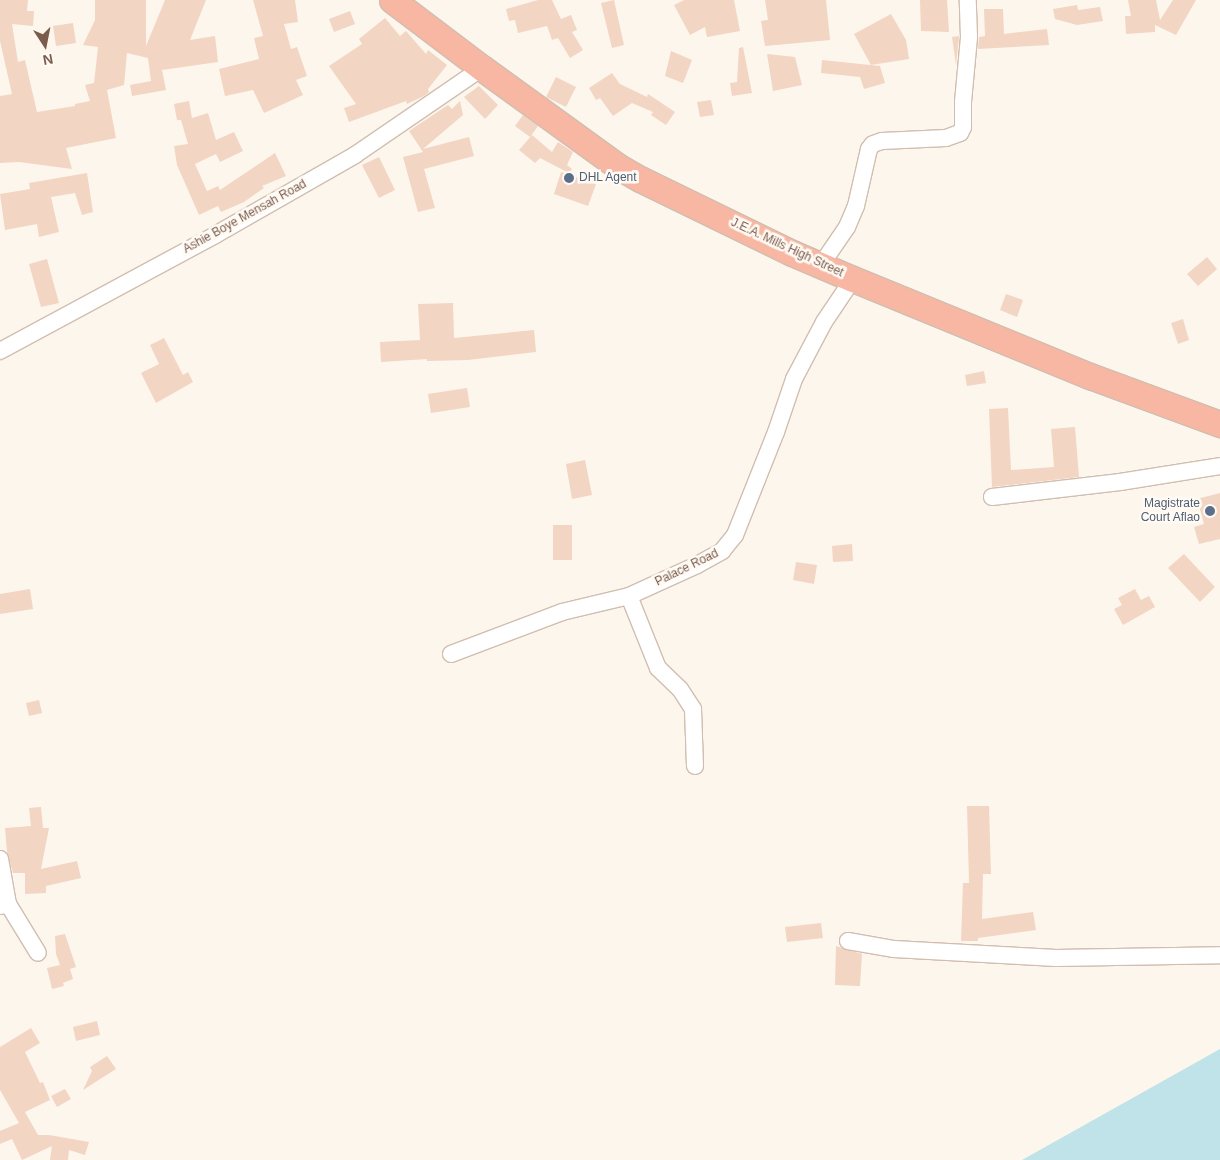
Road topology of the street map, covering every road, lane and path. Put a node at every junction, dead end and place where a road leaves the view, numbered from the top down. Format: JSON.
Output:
{"nodes":[{"id":1,"x":392,"y":0,"type":"edge"},
{"id":2,"x":968,"y":0,"type":"edge"},
{"id":3,"x":482,"y":68,"type":"junction"},
{"id":4,"x":821,"y":265,"type":"junction"},
{"id":5,"x":853,"y":279,"type":"junction"},
{"id":6,"x":0,"y":351,"type":"edge"},
{"id":7,"x":1220,"y":424,"type":"edge"},
{"id":8,"x":1220,"y":466,"type":"edge"},
{"id":9,"x":992,"y":497,"type":"dead end"},
{"id":10,"x":629,"y":596,"type":"junction"},
{"id":11,"x":451,"y":654,"type":"dead end"},
{"id":12,"x":695,"y":766,"type":"dead end"},
{"id":13,"x":0,"y":859,"type":"edge"},
{"id":14,"x":4,"y":905,"type":"edge"},
{"id":15,"x":848,"y":941,"type":"dead end"},
{"id":16,"x":38,"y":953,"type":"dead end"},
{"id":17,"x":1220,"y":955,"type":"edge"}],
"edges":[{"from":1,"to":3,"type":"highway","name":"J.E.A. Mills High Street"},
{"from":2,"to":4,"type":"street"},
{"from":3,"to":4,"type":"highway","name":"J.E.A. Mills High Street"},
{"from":3,"to":6,"type":"street","name":"Ashie Boye Mensah Road"},
{"from":4,"to":5,"type":"highway","name":"J.E.A. Mills High Street"},
{"from":5,"to":7,"type":"highway","name":"J.E.A. Mills High Street"},
{"from":5,"to":10,"type":"street","name":"Palace Road"},
{"from":8,"to":9,"type":"street"},
{"from":10,"to":11,"type":"street","name":"Palace Road"},
{"from":10,"to":12,"type":"street"},
{"from":13,"to":14,"type":"street"},
{"from":14,"to":16,"type":"street"},
{"from":15,"to":17,"type":"street"}]}
